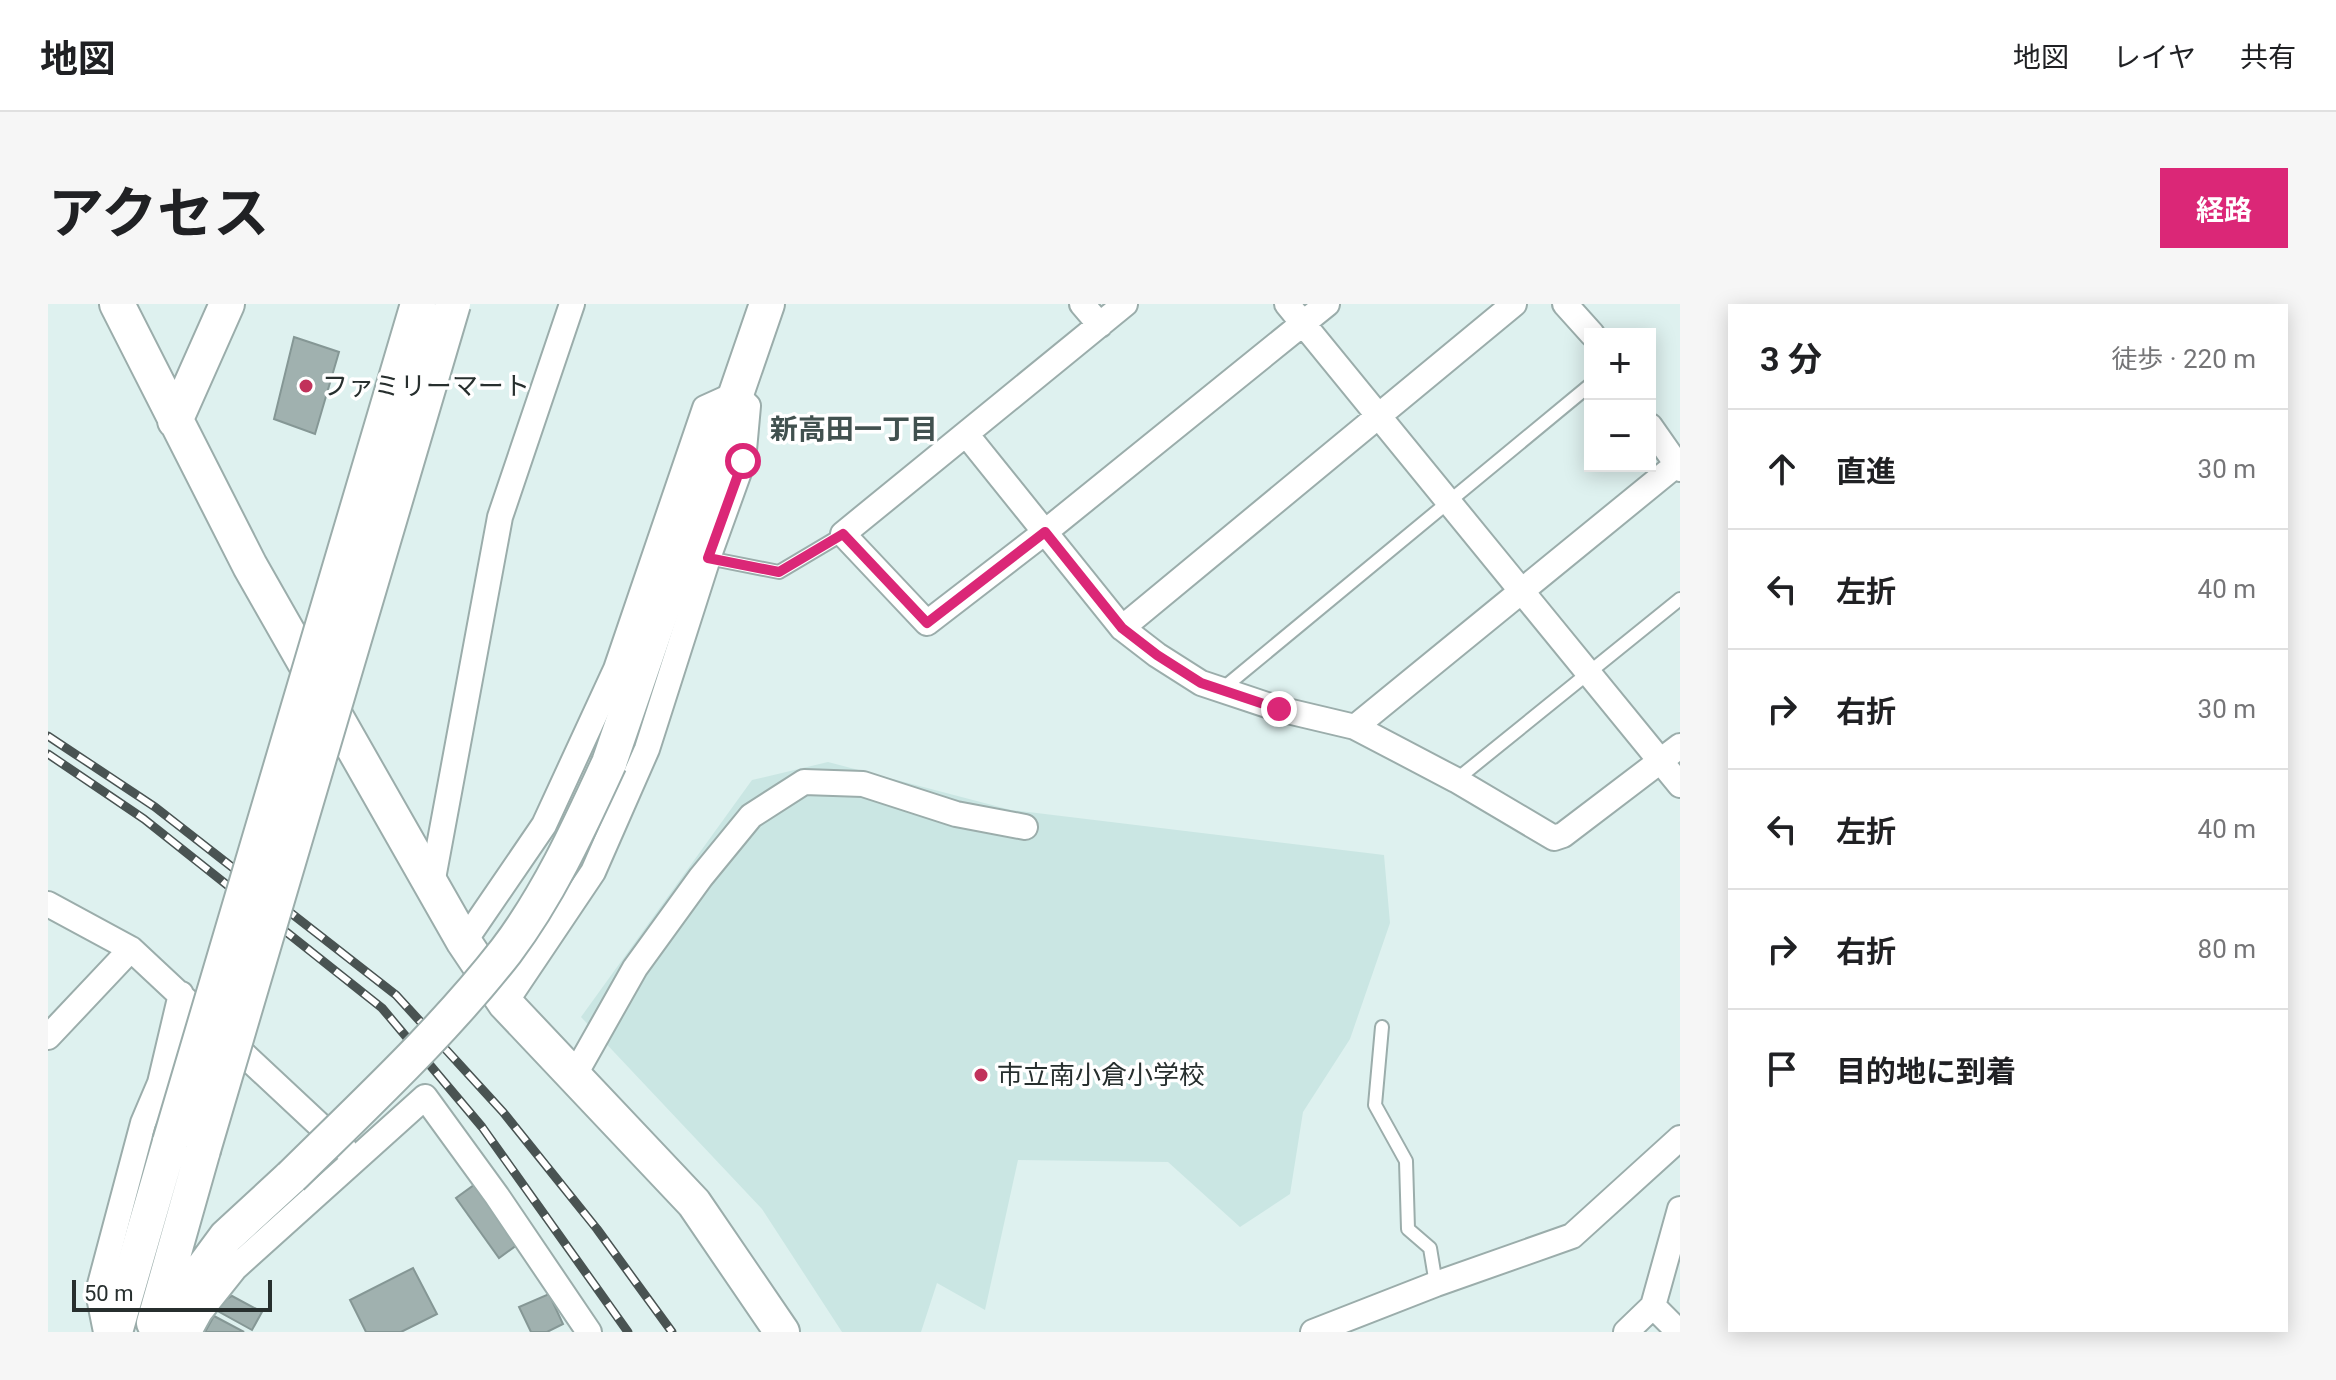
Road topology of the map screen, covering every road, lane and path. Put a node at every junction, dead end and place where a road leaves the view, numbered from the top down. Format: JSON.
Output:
{"nodes":[{"id":1,"x":117,"y":304,"type":"edge"},
{"id":2,"x":227,"y":304,"type":"edge"},
{"id":3,"x":418,"y":304,"type":"edge"},
{"id":4,"x":453,"y":304,"type":"edge"},
{"id":5,"x":572,"y":304,"type":"edge"},
{"id":6,"x":767,"y":304,"type":"edge"},
{"id":7,"x":1082,"y":304,"type":"edge"},
{"id":8,"x":1125,"y":304,"type":"edge"},
{"id":9,"x":1287,"y":304,"type":"edge"},
{"id":10,"x":1327,"y":304,"type":"edge"},
{"id":11,"x":1514,"y":304,"type":"edge"},
{"id":12,"x":1565,"y":304,"type":"edge"},
{"id":13,"x":1303,"y":324,"type":"junction"},
{"id":14,"x":1100,"y":325,"type":"junction"},
{"id":15,"x":1587,"y":328,"type":"edge"},
{"id":16,"x":1584,"y":390,"type":"edge"},
{"id":17,"x":736,"y":394,"type":"junction"},
{"id":18,"x":1377,"y":414,"type":"junction"},
{"id":19,"x":175,"y":421,"type":"junction"},
{"id":20,"x":966,"y":434,"type":"junction"},
{"id":21,"x":1656,"y":435,"type":"edge"},
{"id":22,"x":1678,"y":467,"type":"edge"},
{"id":23,"x":1450,"y":503,"type":"junction"},
{"id":24,"x":1045,"y":532,"type":"junction"},
{"id":25,"x":843,"y":534,"type":"junction"},
{"id":26,"x":708,"y":558,"type":"junction"},
{"id":27,"x":1522,"y":591,"type":"junction"},
{"id":28,"x":1680,"y":599,"type":"edge"},
{"id":29,"x":1122,"y":628,"type":"junction"},
{"id":30,"x":1588,"y":671,"type":"junction"},
{"id":31,"x":1221,"y":690,"type":"junction"},
{"id":32,"x":1355,"y":727,"type":"junction"},
{"id":33,"x":1671,"y":753,"type":"edge"},
{"id":34,"x":1456,"y":780,"type":"junction"},
{"id":35,"x":1680,"y":785,"type":"edge"},
{"id":36,"x":1025,"y":827,"type":"dead end"},
{"id":37,"x":432,"y":884,"type":"junction"},
{"id":38,"x":48,"y":904,"type":"edge"},
{"id":39,"x":464,"y":942,"type":"junction"},
{"id":40,"x":131,"y":949,"type":"junction"},
{"id":41,"x":181,"y":994,"type":"junction"},
{"id":42,"x":505,"y":1003,"type":"junction"},
{"id":43,"x":1382,"y":1027,"type":"dead end"},
{"id":44,"x":48,"y":1037,"type":"edge"},
{"id":45,"x":574,"y":1076,"type":"junction"},
{"id":46,"x":1680,"y":1138,"type":"edge"},
{"id":47,"x":186,"y":1146,"type":"junction"},
{"id":48,"x":355,"y":1159,"type":"junction"},
{"id":49,"x":1680,"y":1209,"type":"edge"},
{"id":50,"x":1436,"y":1284,"type":"junction"},
{"id":51,"x":1653,"y":1306,"type":"junction"},
{"id":52,"x":1348,"y":1326,"type":"edge"},
{"id":53,"x":106,"y":1332,"type":"edge"},
{"id":54,"x":115,"y":1332,"type":"edge"},
{"id":55,"x":151,"y":1332,"type":"edge"},
{"id":56,"x":160,"y":1332,"type":"edge"},
{"id":57,"x":189,"y":1332,"type":"edge"},
{"id":58,"x":589,"y":1332,"type":"edge"},
{"id":59,"x":782,"y":1332,"type":"edge"},
{"id":60,"x":1313,"y":1332,"type":"edge"},
{"id":61,"x":1626,"y":1332,"type":"edge"},
{"id":62,"x":1679,"y":1332,"type":"edge"}],
"edges":[{"from":1,"to":19,"type":"street"},
{"from":2,"to":19,"type":"street"},
{"from":3,"to":47,"type":"street","bridge":true},
{"from":4,"to":47,"type":"street","bridge":true},
{"from":5,"to":37,"type":"street"},
{"from":6,"to":17,"type":"street"},
{"from":7,"to":14,"type":"street"},
{"from":8,"to":14,"type":"street"},
{"from":9,"to":13,"type":"street"},
{"from":10,"to":13,"type":"street"},
{"from":11,"to":18,"type":"street"},
{"from":12,"to":15,"type":"street"},
{"from":13,"to":18,"type":"street"},
{"from":13,"to":24,"type":"street"},
{"from":14,"to":20,"type":"street"},
{"from":16,"to":23,"type":"lane"},
{"from":17,"to":26,"type":"street"},
{"from":17,"to":39,"type":"street"},
{"from":17,"to":56,"type":"street","bridge":true},
{"from":18,"to":23,"type":"street"},
{"from":18,"to":29,"type":"street"},
{"from":19,"to":37,"type":"street"},
{"from":20,"to":24,"type":"street"},
{"from":20,"to":25,"type":"street"},
{"from":21,"to":22,"type":"street"},
{"from":22,"to":27,"type":"street"},
{"from":23,"to":27,"type":"street"},
{"from":23,"to":31,"type":"lane"},
{"from":24,"to":25,"type":"street"},
{"from":24,"to":29,"type":"street"},
{"from":25,"to":26,"type":"lane"},
{"from":26,"to":42,"type":"street"},
{"from":27,"to":30,"type":"street"},
{"from":27,"to":32,"type":"street"},
{"from":28,"to":30,"type":"lane"},
{"from":29,"to":31,"type":"street"},
{"from":30,"to":33,"type":"street"},
{"from":30,"to":34,"type":"lane"},
{"from":31,"to":32,"type":"street"},
{"from":32,"to":34,"type":"street"},
{"from":33,"to":34,"type":"street"},
{"from":33,"to":35,"type":"street"},
{"from":36,"to":45,"type":"street"},
{"from":37,"to":39,"type":"street"},
{"from":38,"to":40,"type":"street"},
{"from":39,"to":42,"type":"street"},
{"from":40,"to":41,"type":"street"},
{"from":40,"to":44,"type":"street"},
{"from":41,"to":48,"type":"street"},
{"from":41,"to":53,"type":"street"},
{"from":42,"to":45,"type":"street"},
{"from":43,"to":50,"type":"lane"},
{"from":45,"to":59,"type":"street"},
{"from":46,"to":50,"type":"street"},
{"from":47,"to":54,"type":"street"},
{"from":47,"to":55,"type":"street"},
{"from":48,"to":57,"type":"street"},
{"from":48,"to":58,"type":"street"},
{"from":49,"to":51,"type":"street"},
{"from":50,"to":52,"type":"street"},
{"from":51,"to":61,"type":"street"},
{"from":51,"to":62,"type":"street"},
{"from":52,"to":60,"type":"street"}]}
